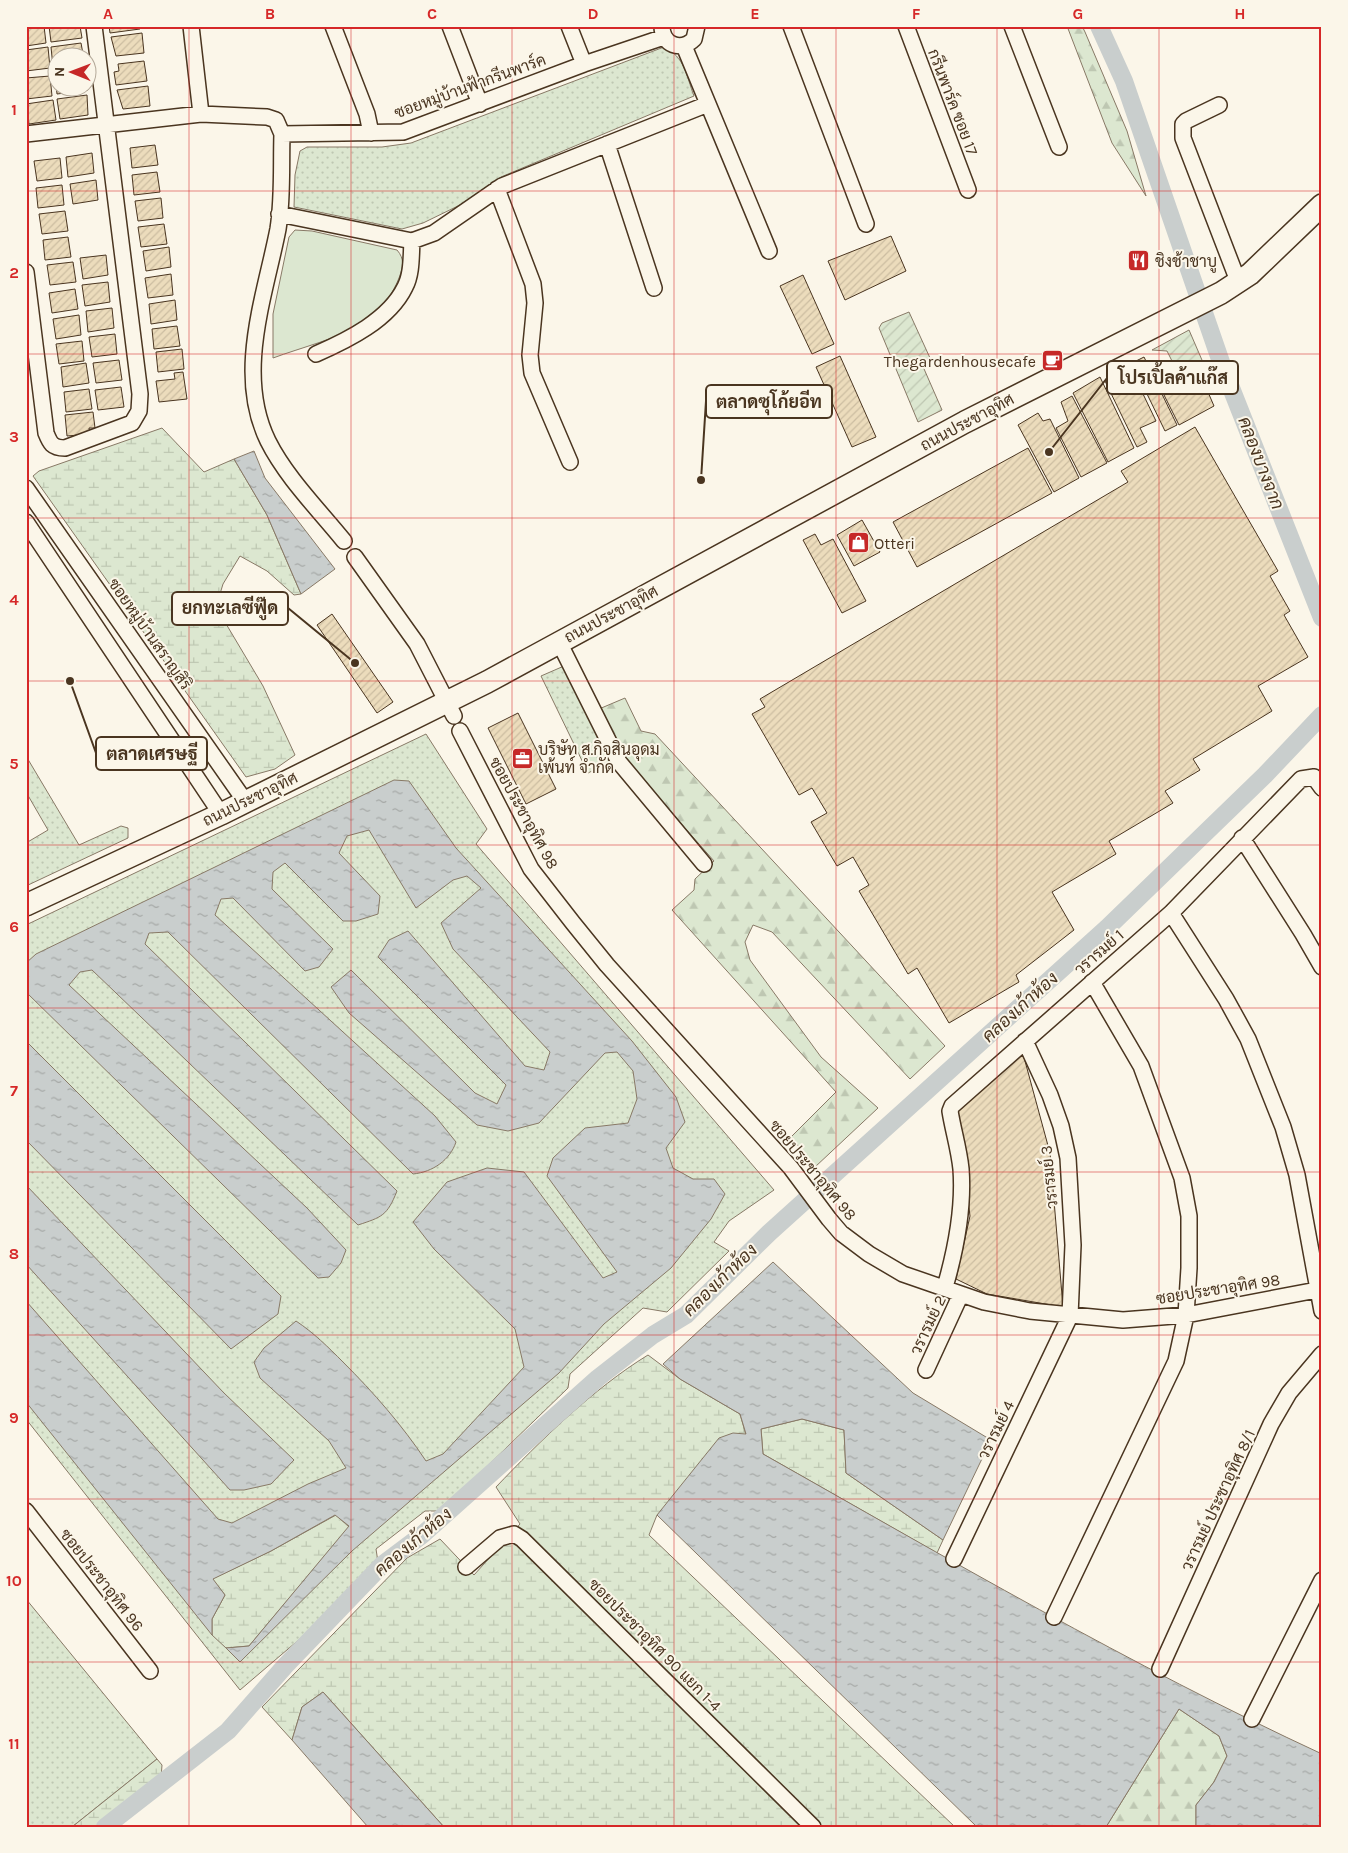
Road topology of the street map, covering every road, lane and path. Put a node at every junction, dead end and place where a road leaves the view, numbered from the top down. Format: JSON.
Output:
{"nodes":[{"id":1,"x":94,"y":26,"type":"edge"},
{"id":2,"x":191,"y":26,"type":"edge"},
{"id":3,"x":332,"y":26,"type":"edge"},
{"id":4,"x":450,"y":26,"type":"edge"},
{"id":5,"x":568,"y":26,"type":"edge"},
{"id":6,"x":711,"y":26,"type":"edge"},
{"id":7,"x":791,"y":26,"type":"edge"},
{"id":8,"x":906,"y":26,"type":"edge"},
{"id":9,"x":1012,"y":26,"type":"edge"},
{"id":10,"x":663,"y":32,"type":"edge"},
{"id":11,"x":692,"y":36,"type":"edge"},
{"id":12,"x":584,"y":64,"type":"junction"},
{"id":13,"x":480,"y":104,"type":"junction"},
{"id":14,"x":708,"y":104,"type":"junction"},
{"id":15,"x":1219,"y":105,"type":"dead end"},
{"id":16,"x":201,"y":114,"type":"junction"},
{"id":17,"x":107,"y":124,"type":"junction"},
{"id":18,"x":371,"y":133,"type":"junction"},
{"id":19,"x":26,"y":134,"type":"edge"},
{"id":20,"x":282,"y":134,"type":"junction"},
{"id":21,"x":606,"y":144,"type":"junction"},
{"id":22,"x":1059,"y":147,"type":"dead end"},
{"id":23,"x":497,"y":190,"type":"junction"},
{"id":24,"x":968,"y":190,"type":"dead end"},
{"id":25,"x":1322,"y":205,"type":"edge"},
{"id":26,"x":279,"y":214,"type":"junction"},
{"id":27,"x":866,"y":224,"type":"dead end"},
{"id":28,"x":412,"y":241,"type":"junction"},
{"id":29,"x":769,"y":251,"type":"dead end"},
{"id":30,"x":26,"y":272,"type":"edge"},
{"id":31,"x":1230,"y":287,"type":"junction"},
{"id":32,"x":654,"y":288,"type":"dead end"},
{"id":33,"x":316,"y":354,"type":"dead end"},
{"id":34,"x":570,"y":462,"type":"dead end"},
{"id":35,"x":26,"y":488,"type":"edge"},
{"id":36,"x":26,"y":522,"type":"edge"},
{"id":37,"x":344,"y":541,"type":"dead end"},
{"id":38,"x":355,"y":558,"type":"dead end"},
{"id":39,"x":559,"y":642,"type":"junction"},
{"id":40,"x":450,"y":709,"type":"junction"},
{"id":41,"x":460,"y":731,"type":"dead end"},
{"id":42,"x":1322,"y":788,"type":"edge"},
{"id":43,"x":245,"y":801,"type":"junction"},
{"id":44,"x":221,"y":814,"type":"junction"},
{"id":45,"x":1242,"y":838,"type":"junction"},
{"id":46,"x":704,"y":864,"type":"dead end"},
{"id":47,"x":26,"y":905,"type":"edge"},
{"id":48,"x":1171,"y":913,"type":"junction"},
{"id":49,"x":1322,"y":967,"type":"edge"},
{"id":50,"x":1092,"y":982,"type":"junction"},
{"id":51,"x":1025,"y":1041,"type":"junction"},
{"id":52,"x":945,"y":1287,"type":"junction"},
{"id":53,"x":1320,"y":1290,"type":"edge"},
{"id":54,"x":961,"y":1294,"type":"junction"},
{"id":55,"x":1322,"y":1311,"type":"edge"},
{"id":56,"x":1186,"y":1315,"type":"junction"},
{"id":57,"x":1070,"y":1316,"type":"junction"},
{"id":58,"x":1322,"y":1354,"type":"edge"},
{"id":59,"x":926,"y":1370,"type":"dead end"},
{"id":60,"x":26,"y":1511,"type":"edge"},
{"id":61,"x":954,"y":1558,"type":"dead end"},
{"id":62,"x":466,"y":1567,"type":"dead end"},
{"id":63,"x":1322,"y":1580,"type":"edge"},
{"id":64,"x":1054,"y":1617,"type":"dead end"},
{"id":65,"x":1160,"y":1669,"type":"dead end"},
{"id":66,"x":150,"y":1671,"type":"dead end"},
{"id":67,"x":1252,"y":1719,"type":"dead end"},
{"id":68,"x":813,"y":1827,"type":"edge"}],
"edges":[{"from":1,"to":17,"type":"street"},
{"from":2,"to":16,"type":"street"},
{"from":3,"to":18,"type":"street"},
{"from":4,"to":13,"type":"street"},
{"from":5,"to":12,"type":"street"},
{"from":6,"to":11,"type":"street"},
{"from":7,"to":27,"type":"street"},
{"from":8,"to":24,"type":"street","name":"กรีนพาร์ค ซอย 17"},
{"from":9,"to":22,"type":"street"},
{"from":10,"to":11,"type":"street","name":"ซอยหมู่บ้านฟ้ากรีนพาร์ค"},
{"from":10,"to":12,"type":"street","name":"ซอยหมู่บ้านฟ้ากรีนพาร์ค"},
{"from":11,"to":14,"type":"street"},
{"from":12,"to":13,"type":"street","name":"ซอยหมู่บ้านฟ้ากรีนพาร์ค"},
{"from":13,"to":18,"type":"street","name":"ซอยหมู่บ้านฟ้ากรีนพาร์ค"},
{"from":14,"to":21,"type":"street"},
{"from":14,"to":29,"type":"street"},
{"from":15,"to":31,"type":"street"},
{"from":16,"to":17,"type":"street"},
{"from":16,"to":20,"type":"street"},
{"from":17,"to":19,"type":"street"},
{"from":17,"to":30,"type":"street"},
{"from":18,"to":20,"type":"street","name":"ซอยหมู่บ้านฟ้ากรีนพาร์ค"},
{"from":20,"to":26,"type":"street"},
{"from":21,"to":23,"type":"street"},
{"from":21,"to":32,"type":"street"},
{"from":23,"to":28,"type":"street"},
{"from":23,"to":34,"type":"street"},
{"from":25,"to":31,"type":"main road","name":"ถนนประชาอุทิศ"},
{"from":26,"to":28,"type":"street"},
{"from":26,"to":37,"type":"street"},
{"from":28,"to":33,"type":"street"},
{"from":31,"to":39,"type":"main road","name":"ถนนประชาอุทิศ"},
{"from":35,"to":43,"type":"street","name":"ซอยหมู่บ้านสราญสิริ"},
{"from":36,"to":44,"type":"street"},
{"from":38,"to":40,"type":"street"},
{"from":39,"to":40,"type":"main road","name":"ถนนประชาอุทิศ"},
{"from":39,"to":46,"type":"street"},
{"from":40,"to":43,"type":"main road","name":"ถนนประชาอุทิศ"},
{"from":41,"to":52,"type":"street","name":"ซอยประชาอุทิศ 98"},
{"from":42,"to":45,"type":"street","name":"วรารมย์ 1"},
{"from":43,"to":44,"type":"main road","name":"ถนนประชาอุทิศ"},
{"from":44,"to":47,"type":"main road","name":"ถนนประชาอุทิศ"},
{"from":45,"to":48,"type":"street","name":"วรารมย์ 1"},
{"from":45,"to":49,"type":"street"},
{"from":48,"to":50,"type":"street","name":"วรารมย์ 1"},
{"from":48,"to":53,"type":"street"},
{"from":50,"to":51,"type":"street","name":"วรารมย์ 1"},
{"from":50,"to":56,"type":"street"},
{"from":51,"to":52,"type":"street","name":"วรารมย์ 1"},
{"from":51,"to":57,"type":"street","name":"วรารมย์ 3"},
{"from":52,"to":54,"type":"street","name":"ซอยประชาอุทิศ 98"},
{"from":53,"to":55,"type":"street"},
{"from":53,"to":56,"type":"street","name":"ซอยประชาอุทิศ 98"},
{"from":54,"to":57,"type":"street","name":"ซอยประชาอุทิศ 98"},
{"from":54,"to":59,"type":"street","name":"วรารมย์ 2"},
{"from":56,"to":57,"type":"street","name":"ซอยประชาอุทิศ 98"},
{"from":56,"to":64,"type":"street"},
{"from":57,"to":61,"type":"street","name":"วรารมย์ 4"},
{"from":58,"to":65,"type":"street","name":"วรารมย์ ประชาอุทิศ 8/1"},
{"from":60,"to":66,"type":"street","name":"ซอยประชาอุทิศ 96"},
{"from":62,"to":68,"type":"street","name":"ซอยประชาอุทิศ 90 แยก 1-4"},
{"from":63,"to":67,"type":"street"}]}
